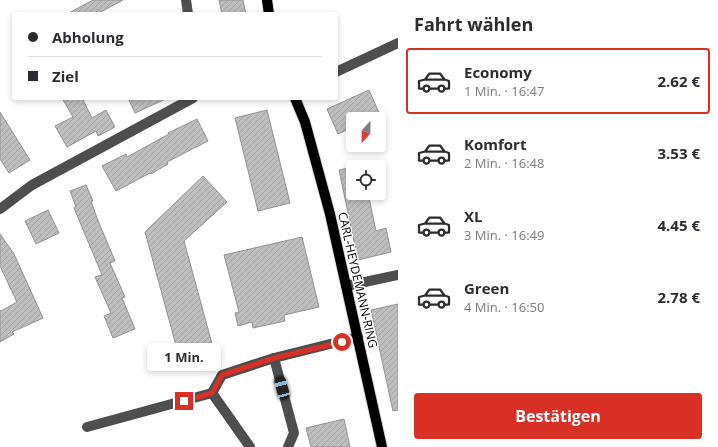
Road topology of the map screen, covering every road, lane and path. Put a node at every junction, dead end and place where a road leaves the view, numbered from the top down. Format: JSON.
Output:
{"nodes":[{"id":1,"x":186,"y":0,"type":"edge"},
{"id":2,"x":267,"y":0,"type":"edge"},
{"id":3,"x":188,"y":12,"type":"edge"},
{"id":4,"x":269,"y":12,"type":"edge"},
{"id":5,"x":398,"y":44,"type":"edge"},
{"id":6,"x":338,"y":71,"type":"edge"},
{"id":7,"x":190,"y":100,"type":"edge"},
{"id":8,"x":296,"y":100,"type":"edge"},
{"id":9,"x":1,"y":206,"type":"edge"},
{"id":10,"x":398,"y":275,"type":"edge"},
{"id":11,"x":346,"y":286,"type":"junction"},
{"id":12,"x":358,"y":338,"type":"junction"},
{"id":13,"x":274,"y":358,"type":"junction"},
{"id":14,"x":212,"y":393,"type":"junction"},
{"id":15,"x":88,"y":427,"type":"dead end"},
{"id":16,"x":250,"y":447,"type":"edge"},
{"id":17,"x":288,"y":447,"type":"edge"},
{"id":18,"x":382,"y":447,"type":"edge"}],
"edges":[{"from":1,"to":3,"type":"street"},
{"from":2,"to":4,"type":"main road"},
{"from":5,"to":6,"type":"street"},
{"from":7,"to":9,"type":"street"},
{"from":8,"to":11,"type":"main road","name":"CARL-HEYDEMANN-RING"},
{"from":10,"to":11,"type":"street"},
{"from":11,"to":12,"type":"main road","name":"CARL-HEYDEMANN-RING"},
{"from":12,"to":13,"type":"street"},
{"from":12,"to":18,"type":"main road","name":"CARL-HEYDEMANN-RING"},
{"from":13,"to":14,"type":"street"},
{"from":13,"to":17,"type":"street"},
{"from":14,"to":15,"type":"street"},
{"from":14,"to":16,"type":"street"}]}
